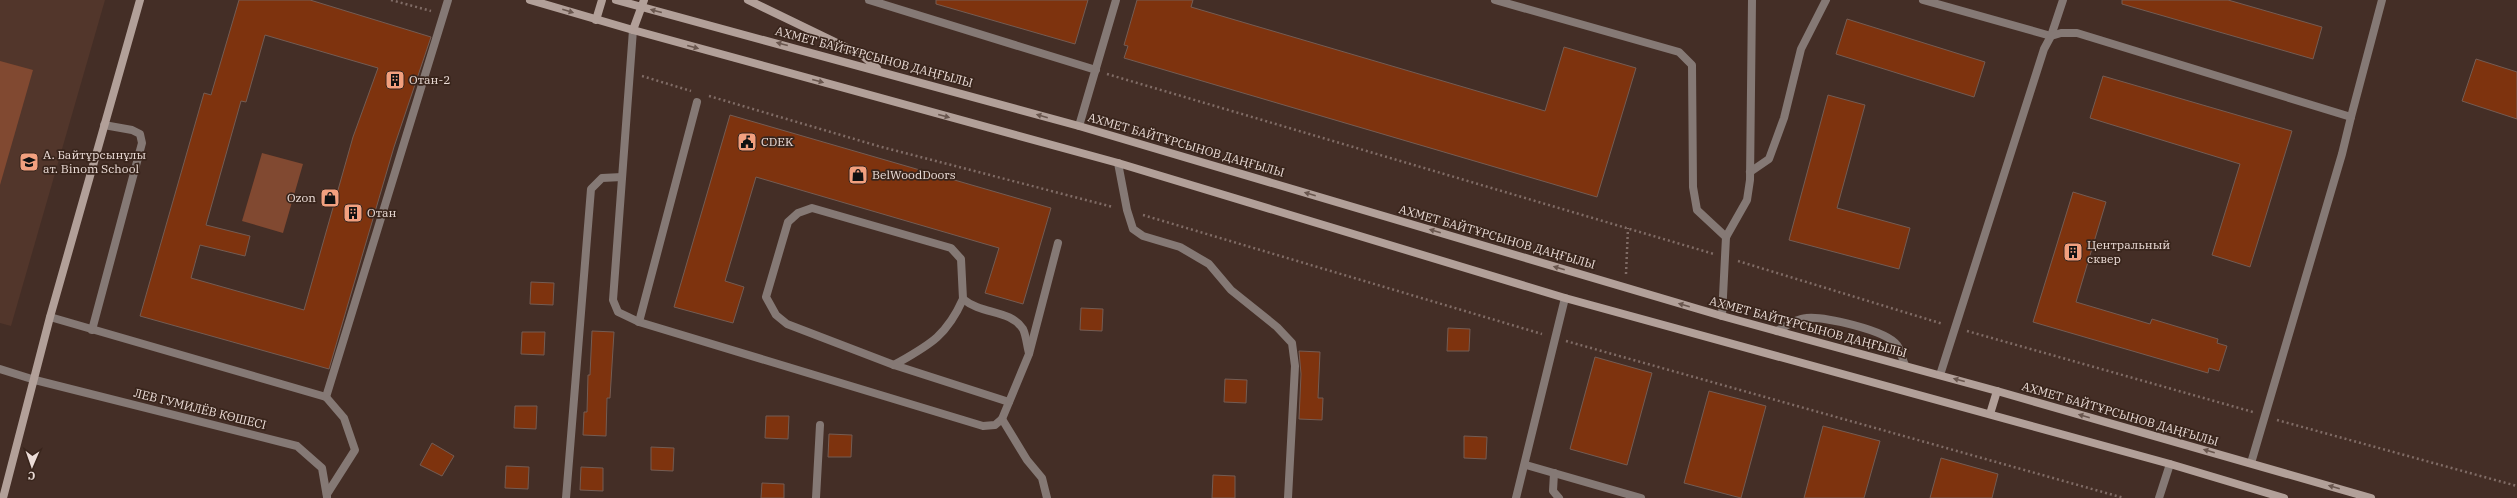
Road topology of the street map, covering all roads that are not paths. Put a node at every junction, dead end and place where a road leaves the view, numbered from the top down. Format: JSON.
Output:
{"nodes":[{"id":1,"x":140,"y":0,"type":"edge"},
{"id":2,"x":448,"y":0,"type":"edge"},
{"id":3,"x":530,"y":0,"type":"edge"},
{"id":4,"x":602,"y":0,"type":"edge"},
{"id":5,"x":616,"y":0,"type":"edge"},
{"id":6,"x":748,"y":0,"type":"edge"},
{"id":7,"x":869,"y":0,"type":"edge"},
{"id":8,"x":1116,"y":0,"type":"edge"},
{"id":9,"x":1495,"y":0,"type":"edge"},
{"id":10,"x":1752,"y":0,"type":"edge"},
{"id":11,"x":1826,"y":0,"type":"edge"},
{"id":12,"x":1924,"y":0,"type":"edge"},
{"id":13,"x":2062,"y":0,"type":"edge"},
{"id":14,"x":2382,"y":0,"type":"edge"},
{"id":15,"x":643,"y":4,"type":"edge"},
{"id":16,"x":596,"y":20,"type":"junction"},
{"id":17,"x":633,"y":30,"type":"junction"},
{"id":18,"x":2051,"y":36,"type":"junction"},
{"id":19,"x":879,"y":70,"type":"junction"},
{"id":20,"x":1096,"y":70,"type":"junction"},
{"id":21,"x":697,"y":102,"type":"dead end"},
{"id":22,"x":2351,"y":116,"type":"junction"},
{"id":23,"x":104,"y":125,"type":"junction"},
{"id":24,"x":1079,"y":126,"type":"junction"},
{"id":25,"x":1118,"y":163,"type":"junction"},
{"id":26,"x":1750,"y":172,"type":"junction"},
{"id":27,"x":622,"y":177,"type":"junction"},
{"id":28,"x":1726,"y":237,"type":"junction"},
{"id":29,"x":1058,"y":243,"type":"dead end"},
{"id":30,"x":1565,"y":298,"type":"junction"},
{"id":31,"x":963,"y":299,"type":"junction"},
{"id":32,"x":1722,"y":316,"type":"junction"},
{"id":33,"x":50,"y":317,"type":"junction"},
{"id":34,"x":639,"y":322,"type":"junction"},
{"id":35,"x":92,"y":330,"type":"junction"},
{"id":36,"x":1777,"y":331,"type":"junction"},
{"id":37,"x":1029,"y":354,"type":"junction"},
{"id":38,"x":894,"y":365,"type":"junction"},
{"id":39,"x":1904,"y":365,"type":"junction"},
{"id":40,"x":0,"y":369,"type":"edge"},
{"id":41,"x":1940,"y":375,"type":"junction"},
{"id":42,"x":35,"y":380,"type":"junction"},
{"id":43,"x":1997,"y":391,"type":"junction"},
{"id":44,"x":326,"y":397,"type":"junction"},
{"id":45,"x":1009,"y":402,"type":"junction"},
{"id":46,"x":1990,"y":414,"type":"junction"},
{"id":47,"x":1002,"y":419,"type":"junction"},
{"id":48,"x":820,"y":425,"type":"dead end"},
{"id":49,"x":2251,"y":463,"type":"junction"},
{"id":50,"x":2170,"y":464,"type":"junction"},
{"id":51,"x":1526,"y":465,"type":"junction"},
{"id":52,"x":1554,"y":473,"type":"junction"},
{"id":53,"x":327,"y":496,"type":"edge"},
{"id":54,"x":3,"y":498,"type":"edge"},
{"id":55,"x":566,"y":498,"type":"edge"},
{"id":56,"x":816,"y":498,"type":"edge"},
{"id":57,"x":1047,"y":498,"type":"edge"},
{"id":58,"x":1288,"y":498,"type":"edge"},
{"id":59,"x":1516,"y":498,"type":"edge"},
{"id":60,"x":1559,"y":498,"type":"edge"},
{"id":61,"x":1641,"y":498,"type":"edge"},
{"id":62,"x":2159,"y":498,"type":"edge"},
{"id":63,"x":2284,"y":498,"type":"edge"},
{"id":64,"x":2371,"y":498,"type":"edge"}],
"edges":[{"from":1,"to":23,"type":"street"},
{"from":2,"to":44,"type":"street"},
{"from":3,"to":16,"type":"street","one_way":true},
{"from":4,"to":16,"type":"street"},
{"from":5,"to":15,"type":"street","name":"АХМЕТ БАЙТҰРСЫНОВ ДАҢҒЫЛЫ"},
{"from":6,"to":19,"type":"street"},
{"from":7,"to":20,"type":"street"},
{"from":8,"to":20,"type":"street"},
{"from":9,"to":28,"type":"street"},
{"from":10,"to":26,"type":"street"},
{"from":11,"to":26,"type":"street"},
{"from":12,"to":18,"type":"street"},
{"from":13,"to":18,"type":"street"},
{"from":14,"to":22,"type":"street"},
{"from":15,"to":17,"type":"street"},
{"from":19,"to":15,"type":"street","name":"АХМЕТ БАЙТҰРСЫНОВ ДАҢҒЫЛЫ","one_way":true},
{"from":16,"to":17,"type":"street"},
{"from":17,"to":25,"type":"street","one_way":true},
{"from":17,"to":27,"type":"street"},
{"from":18,"to":22,"type":"street"},
{"from":18,"to":41,"type":"street"},
{"from":24,"to":19,"type":"street","name":"АХМЕТ БАЙТҰРСЫНОВ ДАҢҒЫЛЫ","one_way":true},
{"from":20,"to":24,"type":"street"},
{"from":21,"to":34,"type":"street"},
{"from":22,"to":49,"type":"street"},
{"from":23,"to":33,"type":"street"},
{"from":23,"to":35,"type":"street"},
{"from":32,"to":24,"type":"street","name":"АХМЕТ БАЙТҰРСЫНОВ ДАҢҒЫЛЫ","one_way":true},
{"from":25,"to":30,"type":"street"},
{"from":25,"to":58,"type":"street"},
{"from":26,"to":28,"type":"street"},
{"from":27,"to":34,"type":"street"},
{"from":27,"to":55,"type":"street"},
{"from":28,"to":32,"type":"street"},
{"from":29,"to":37,"type":"street"},
{"from":30,"to":46,"type":"street"},
{"from":30,"to":51,"type":"street"},
{"from":31,"to":37,"type":"street"},
{"from":31,"to":38,"type":"street"},
{"from":31,"to":38,"type":"street"},
{"from":32,"to":36,"type":"street","name":"АХМЕТ БАЙТҰРСЫНОВ ДАҢҒЫЛЫ"},
{"from":33,"to":35,"type":"street"},
{"from":33,"to":42,"type":"street"},
{"from":34,"to":47,"type":"street"},
{"from":35,"to":44,"type":"street"},
{"from":36,"to":39,"type":"street","name":"АХМЕТ БАЙТҰРСЫНОВ ДАҢҒЫЛЫ"},
{"from":36,"to":39,"type":"street"},
{"from":37,"to":45,"type":"street"},
{"from":38,"to":45,"type":"street"},
{"from":39,"to":41,"type":"street","name":"АХМЕТ БАЙТҰРСЫНОВ ДАҢҒЫЛЫ"},
{"from":40,"to":42,"type":"street","name":"ЛЕВ ГУМИЛЁВ КӨШЕСІ"},
{"from":43,"to":41,"type":"street","name":"АХМЕТ БАЙТҰРСЫНОВ ДАҢҒЫЛЫ","one_way":true},
{"from":42,"to":53,"type":"street","name":"ЛЕВ ГУМИЛЁВ КӨШЕСІ"},
{"from":42,"to":54,"type":"street"},
{"from":43,"to":46,"type":"street"},
{"from":49,"to":43,"type":"street","name":"АХМЕТ БАЙТҰРСЫНОВ ДАҢҒЫЛЫ","one_way":true},
{"from":44,"to":53,"type":"street"},
{"from":45,"to":47,"type":"street"},
{"from":46,"to":50,"type":"street"},
{"from":47,"to":57,"type":"street"},
{"from":48,"to":56,"type":"street"},
{"from":64,"to":49,"type":"street","name":"АХМЕТ БАЙТҰРСЫНОВ ДАҢҒЫЛЫ","one_way":true},
{"from":50,"to":62,"type":"street"},
{"from":50,"to":63,"type":"street"},
{"from":51,"to":52,"type":"street"},
{"from":51,"to":59,"type":"street"},
{"from":52,"to":60,"type":"street"},
{"from":52,"to":61,"type":"street"}]}
